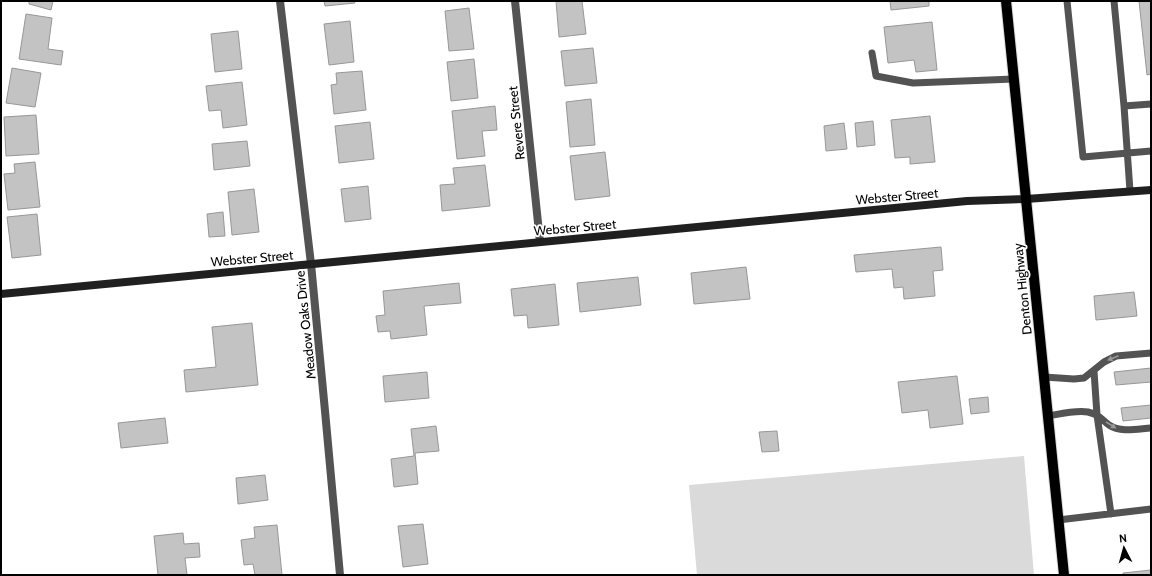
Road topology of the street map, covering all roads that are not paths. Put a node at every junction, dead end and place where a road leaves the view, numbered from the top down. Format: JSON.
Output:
{"nodes":[{"id":1,"x":280,"y":1,"type":"edge"},
{"id":2,"x":515,"y":1,"type":"edge"},
{"id":3,"x":1006,"y":1,"type":"edge"},
{"id":4,"x":1067,"y":1,"type":"edge"},
{"id":5,"x":1114,"y":1,"type":"edge"},
{"id":6,"x":872,"y":53,"type":"dead end"},
{"id":7,"x":1014,"y":79,"type":"junction"},
{"id":8,"x":1151,"y":104,"type":"edge"},
{"id":9,"x":1124,"y":106,"type":"junction"},
{"id":10,"x":1151,"y":151,"type":"edge"},
{"id":11,"x":1127,"y":154,"type":"junction"},
{"id":12,"x":1151,"y":190,"type":"edge"},
{"id":13,"x":1130,"y":191,"type":"junction"},
{"id":14,"x":1026,"y":200,"type":"junction"},
{"id":15,"x":540,"y":242,"type":"junction"},
{"id":16,"x":311,"y":264,"type":"junction"},
{"id":17,"x":1,"y":294,"type":"edge"},
{"id":18,"x":1151,"y":353,"type":"edge"},
{"id":19,"x":1094,"y":371,"type":"junction"},
{"id":20,"x":1044,"y":377,"type":"junction"},
{"id":21,"x":1097,"y":415,"type":"junction"},
{"id":22,"x":1048,"y":416,"type":"junction"},
{"id":23,"x":1151,"y":428,"type":"edge"},
{"id":24,"x":1151,"y":509,"type":"edge"},
{"id":25,"x":1111,"y":514,"type":"junction"},
{"id":26,"x":1058,"y":520,"type":"junction"},
{"id":27,"x":340,"y":575,"type":"edge"},
{"id":28,"x":1064,"y":575,"type":"edge"}],
"edges":[{"from":1,"to":16,"type":"street","name":"Meadow Oaks Drive"},
{"from":2,"to":15,"type":"street","name":"Revere Street"},
{"from":3,"to":7,"type":"main road","name":"Denton Highway"},
{"from":4,"to":11,"type":"lane"},
{"from":5,"to":9,"type":"lane"},
{"from":6,"to":7,"type":"lane"},
{"from":7,"to":14,"type":"main road","name":"Denton Highway"},
{"from":8,"to":9,"type":"lane"},
{"from":9,"to":11,"type":"lane"},
{"from":10,"to":11,"type":"lane"},
{"from":11,"to":13,"type":"lane"},
{"from":12,"to":13,"type":"street","name":"Webster Street"},
{"from":13,"to":14,"type":"street","name":"Webster Street"},
{"from":14,"to":15,"type":"street","name":"Webster Street"},
{"from":14,"to":20,"type":"main road","name":"Denton Highway"},
{"from":15,"to":16,"type":"street","name":"Webster Street"},
{"from":16,"to":17,"type":"street","name":"Webster Street"},
{"from":16,"to":27,"type":"street","name":"Meadow Oaks Drive"},
{"from":18,"to":19,"type":"lane","one_way":true},
{"from":19,"to":20,"type":"lane"},
{"from":19,"to":21,"type":"lane"},
{"from":20,"to":22,"type":"main road","name":"Denton Highway"},
{"from":21,"to":22,"type":"lane"},
{"from":21,"to":23,"type":"lane","one_way":true},
{"from":21,"to":25,"type":"lane"},
{"from":22,"to":26,"type":"main road","name":"Denton Highway"},
{"from":24,"to":25,"type":"lane"},
{"from":25,"to":26,"type":"lane"},
{"from":26,"to":28,"type":"main road","name":"Denton Highway"}]}
